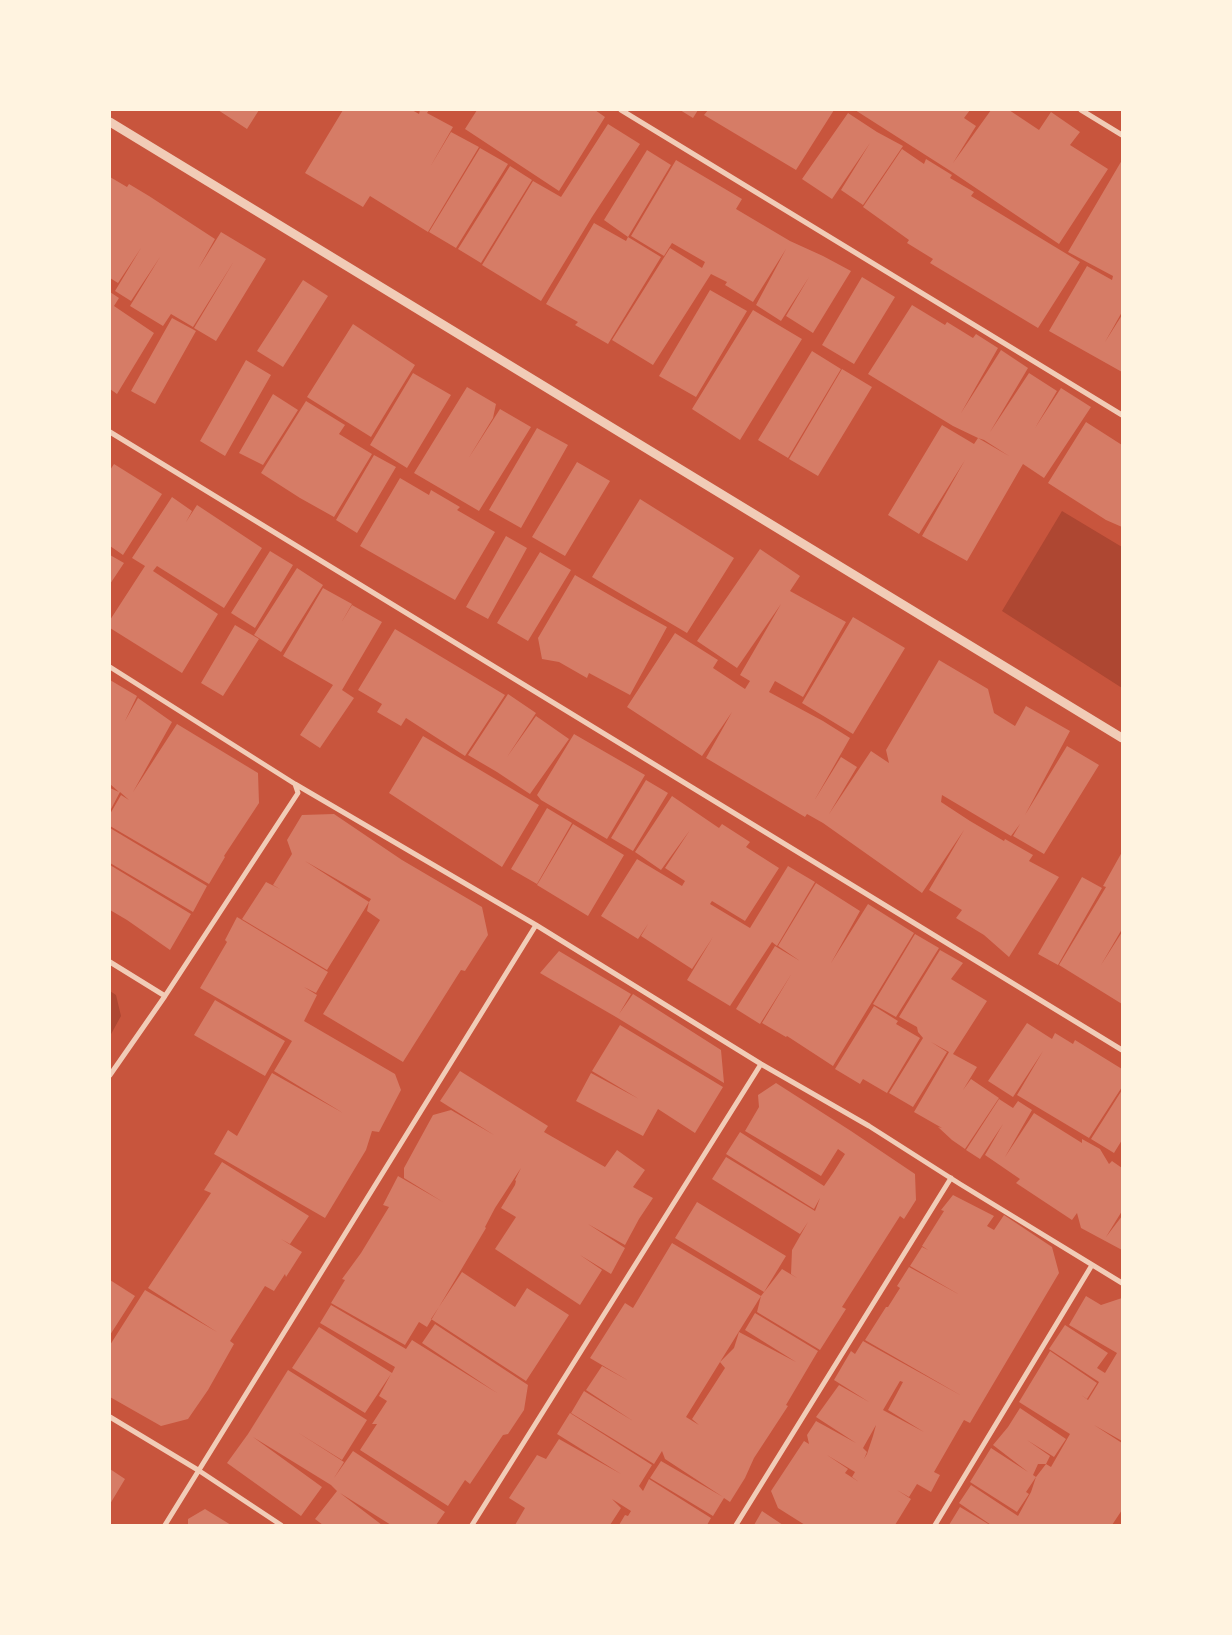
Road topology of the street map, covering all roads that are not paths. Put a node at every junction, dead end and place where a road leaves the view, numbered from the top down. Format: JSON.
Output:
{"nodes":[{"id":1,"x":620,"y":110,"type":"edge"},
{"id":2,"x":1081,"y":110,"type":"edge"},
{"id":3,"x":110,"y":122,"type":"edge"},
{"id":4,"x":1122,"y":135,"type":"edge"},
{"id":5,"x":1122,"y":414,"type":"edge"},
{"id":6,"x":110,"y":432,"type":"edge"},
{"id":7,"x":110,"y":667,"type":"edge"},
{"id":8,"x":1122,"y":738,"type":"edge"},
{"id":9,"x":295,"y":784,"type":"junction"},
{"id":10,"x":536,"y":925,"type":"junction"},
{"id":11,"x":110,"y":962,"type":"edge"},
{"id":12,"x":165,"y":996,"type":"junction"},
{"id":13,"x":1122,"y":1050,"type":"edge"},
{"id":14,"x":761,"y":1064,"type":"junction"},
{"id":15,"x":110,"y":1076,"type":"edge"},
{"id":16,"x":951,"y":1178,"type":"junction"},
{"id":17,"x":1092,"y":1265,"type":"junction"},
{"id":18,"x":1122,"y":1283,"type":"edge"},
{"id":19,"x":110,"y":1417,"type":"edge"},
{"id":20,"x":198,"y":1470,"type":"junction"},
{"id":21,"x":164,"y":1525,"type":"edge"},
{"id":22,"x":281,"y":1525,"type":"edge"},
{"id":23,"x":472,"y":1525,"type":"edge"},
{"id":24,"x":736,"y":1525,"type":"edge"},
{"id":25,"x":935,"y":1525,"type":"edge"}],
"edges":[{"from":1,"to":5,"type":"street"},
{"from":2,"to":4,"type":"street"},
{"from":3,"to":8,"type":"street"},
{"from":6,"to":13,"type":"street"},
{"from":7,"to":9,"type":"street"},
{"from":9,"to":10,"type":"street"},
{"from":9,"to":12,"type":"street"},
{"from":10,"to":14,"type":"street"},
{"from":10,"to":20,"type":"street"},
{"from":11,"to":12,"type":"street"},
{"from":12,"to":15,"type":"street"},
{"from":14,"to":16,"type":"street"},
{"from":14,"to":23,"type":"street"},
{"from":16,"to":17,"type":"street"},
{"from":16,"to":24,"type":"street"},
{"from":17,"to":18,"type":"street"},
{"from":17,"to":25,"type":"street"},
{"from":19,"to":20,"type":"street"},
{"from":20,"to":21,"type":"street"},
{"from":20,"to":22,"type":"street"}]}
